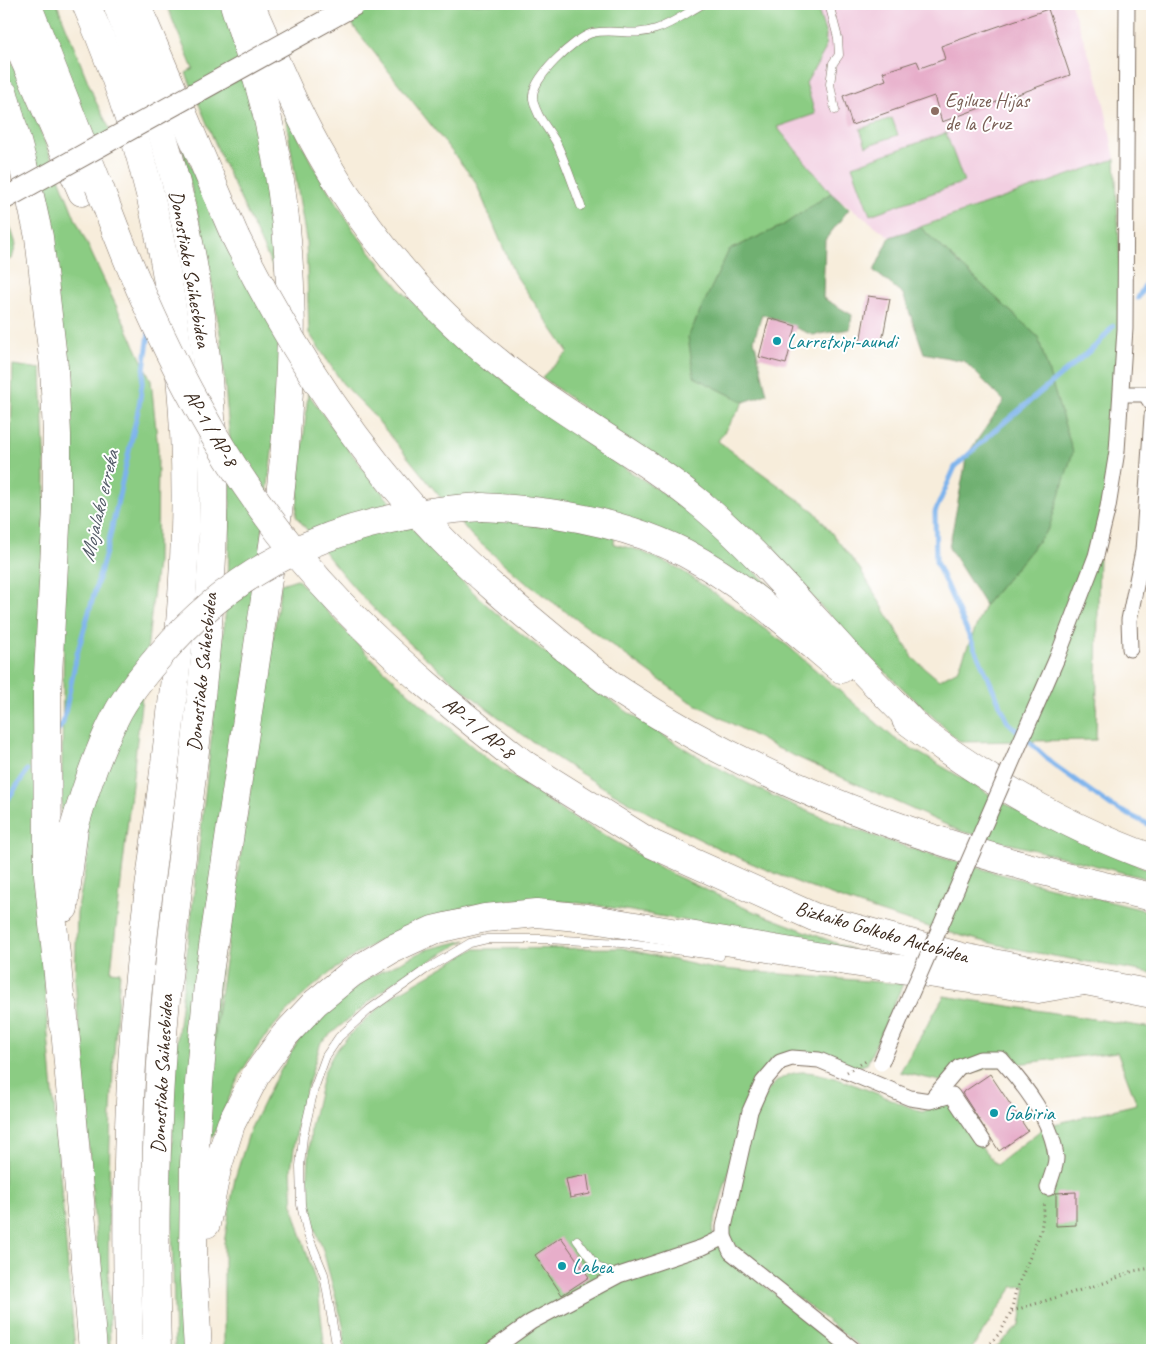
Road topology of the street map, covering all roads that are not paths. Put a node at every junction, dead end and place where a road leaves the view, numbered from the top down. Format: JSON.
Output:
{"nodes":[{"id":1,"x":27,"y":4,"type":"edge"},
{"id":2,"x":86,"y":4,"type":"edge"},
{"id":3,"x":117,"y":4,"type":"edge"},
{"id":4,"x":136,"y":4,"type":"edge"},
{"id":5,"x":234,"y":4,"type":"edge"},
{"id":6,"x":250,"y":4,"type":"edge"},
{"id":7,"x":356,"y":4,"type":"edge"},
{"id":8,"x":703,"y":4,"type":"edge"},
{"id":9,"x":829,"y":4,"type":"edge"},
{"id":10,"x":1127,"y":4,"type":"edge"},
{"id":11,"x":4,"y":13,"type":"edge"},
{"id":12,"x":4,"y":94,"type":"edge"},
{"id":13,"x":835,"y":110,"type":"dead end"},
{"id":14,"x":91,"y":189,"type":"junction"},
{"id":15,"x":4,"y":199,"type":"edge"},
{"id":16,"x":581,"y":206,"type":"dead end"},
{"id":17,"x":1123,"y":394,"type":"junction"},
{"id":18,"x":1152,"y":404,"type":"edge"},
{"id":19,"x":1152,"y":416,"type":"edge"},
{"id":20,"x":1130,"y":648,"type":"dead end"},
{"id":21,"x":921,"y":731,"type":"junction"},
{"id":22,"x":524,"y":764,"type":"joint"},
{"id":23,"x":1152,"y":858,"type":"edge"},
{"id":24,"x":1152,"y":897,"type":"edge"},
{"id":25,"x":720,"y":956,"type":"dead end"},
{"id":26,"x":1084,"y":981,"type":"junction"},
{"id":27,"x":1152,"y":994,"type":"edge"},
{"id":28,"x":64,"y":1025,"type":"junction"},
{"id":29,"x":873,"y":1082,"type":"junction"},
{"id":30,"x":930,"y":1102,"type":"junction"},
{"id":31,"x":983,"y":1141,"type":"dead end"},
{"id":32,"x":1048,"y":1188,"type":"road end"},
{"id":33,"x":724,"y":1237,"type":"junction"},
{"id":34,"x":577,"y":1240,"type":"dead end"},
{"id":35,"x":619,"y":1275,"type":"junction"},
{"id":36,"x":93,"y":1350,"type":"edge"},
{"id":37,"x":129,"y":1350,"type":"edge"},
{"id":38,"x":158,"y":1350,"type":"edge"},
{"id":39,"x":200,"y":1350,"type":"edge"},
{"id":40,"x":337,"y":1350,"type":"edge"},
{"id":41,"x":492,"y":1350,"type":"edge"},
{"id":42,"x":854,"y":1350,"type":"edge"}],
"edges":[{"from":1,"to":14,"type":"highway"},
{"from":2,"to":37,"type":"highway","name":"Donostiako Saihesbidea"},
{"from":3,"to":38,"type":"highway","name":"Donostiako Saihesbidea"},
{"from":4,"to":24,"type":"highway","bridge":true},
{"from":5,"to":39,"type":"highway"},
{"from":6,"to":21,"type":"highway"},
{"from":7,"to":15,"type":"street","bridge":true},
{"from":8,"to":16,"type":"lane"},
{"from":9,"to":13,"type":"lane"},
{"from":10,"to":17,"type":"street"},
{"from":11,"to":14,"type":"highway"},
{"from":12,"to":28,"type":"highway"},
{"from":14,"to":22,"type":"highway","name":"AP-1 / AP-8","bridge":true},
{"from":17,"to":18,"type":"street"},
{"from":17,"to":29,"type":"street","bridge":true},
{"from":19,"to":20,"type":"street"},
{"from":21,"to":23,"type":"highway"},
{"from":21,"to":28,"type":"highway","bridge":true},
{"from":22,"to":26,"type":"highway","name":"Bizkaiko Golkoko Autobidea"},
{"from":25,"to":40,"type":"lane"},
{"from":26,"to":27,"type":"highway","name":"Bizkaiko Golkoko Autobidea"},
{"from":26,"to":39,"type":"highway"},
{"from":28,"to":36,"type":"highway"},
{"from":29,"to":30,"type":"street"},
{"from":29,"to":33,"type":"street"},
{"from":30,"to":31,"type":"street"},
{"from":30,"to":32,"type":"street"},
{"from":33,"to":35,"type":"street"},
{"from":33,"to":42,"type":"street"},
{"from":34,"to":35,"type":"lane"},
{"from":35,"to":41,"type":"street"}]}
